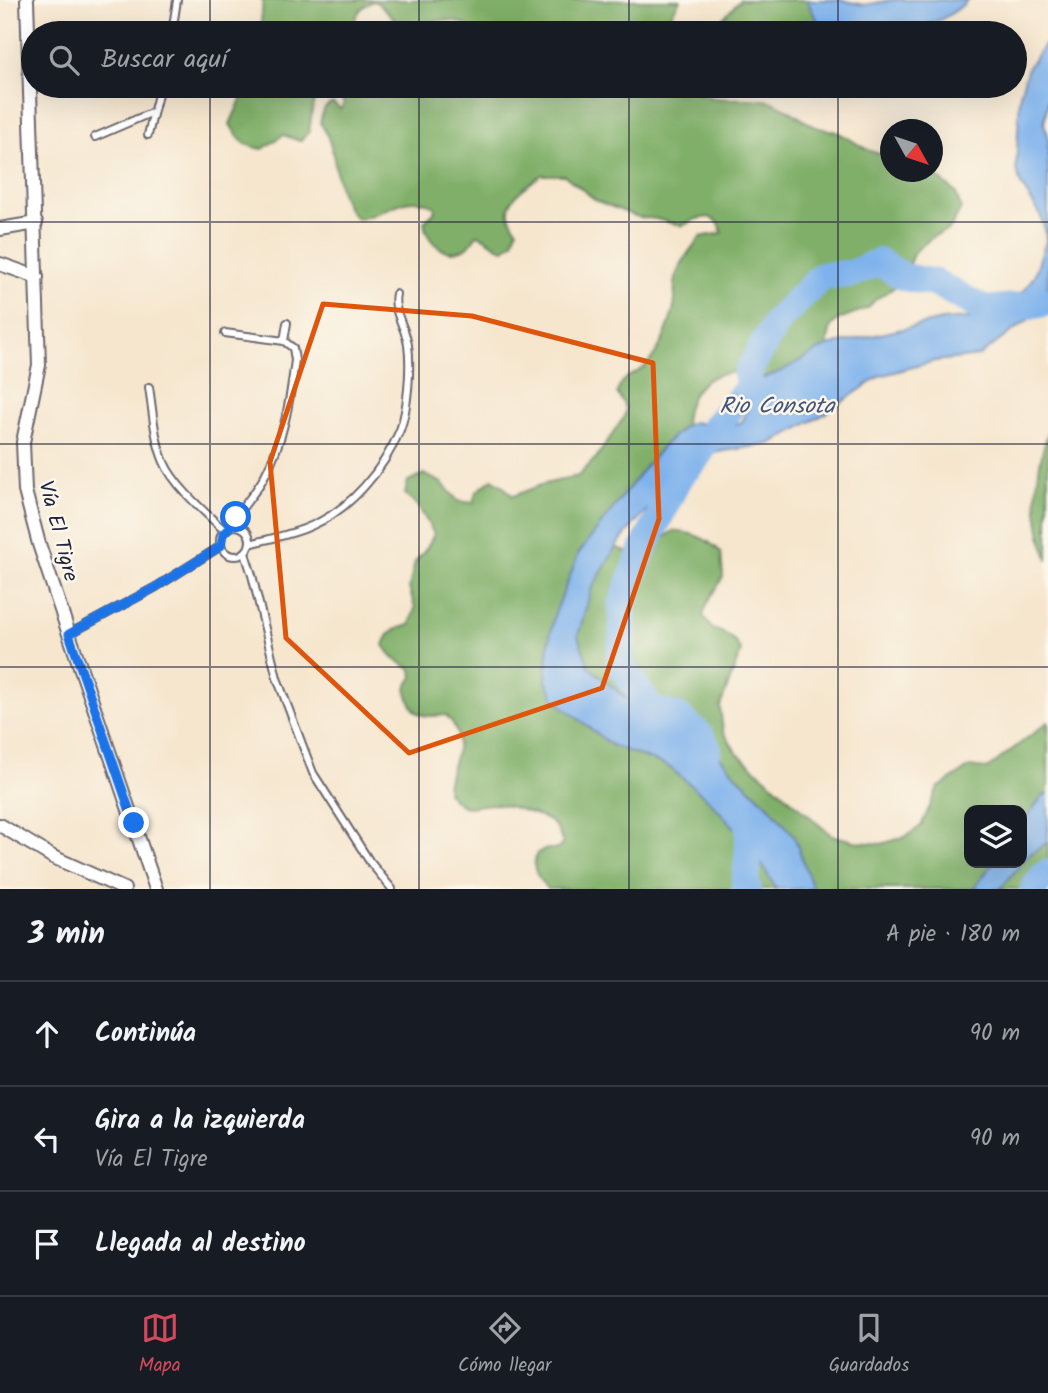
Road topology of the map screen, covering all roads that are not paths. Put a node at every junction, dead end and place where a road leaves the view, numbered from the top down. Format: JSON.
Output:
{"nodes":[{"id":1,"x":27,"y":0,"type":"edge"},
{"id":2,"x":177,"y":0,"type":"edge"},
{"id":3,"x":28,"y":21,"type":"edge"},
{"id":4,"x":174,"y":21,"type":"edge"},
{"id":5,"x":31,"y":98,"type":"edge"},
{"id":6,"x":157,"y":98,"type":"edge"},
{"id":7,"x":153,"y":112,"type":"junction"},
{"id":8,"x":148,"y":135,"type":"dead end"},
{"id":9,"x":95,"y":137,"type":"dead end"},
{"id":10,"x":36,"y":223,"type":"junction"},
{"id":11,"x":0,"y":229,"type":"edge"},
{"id":12,"x":0,"y":264,"type":"edge"},
{"id":13,"x":37,"y":277,"type":"junction"},
{"id":14,"x":396,"y":294,"type":"dead end"},
{"id":15,"x":287,"y":323,"type":"dead end"},
{"id":16,"x":225,"y":333,"type":"dead end"},
{"id":17,"x":284,"y":341,"type":"junction"},
{"id":18,"x":149,"y":387,"type":"dead end"},
{"id":19,"x":228,"y":529,"type":"junction"},
{"id":20,"x":250,"y":544,"type":"junction"},
{"id":21,"x":221,"y":546,"type":"junction"},
{"id":22,"x":245,"y":553,"type":"junction"},
{"id":23,"x":69,"y":634,"type":"junction"},
{"id":24,"x":0,"y":825,"type":"edge"},
{"id":25,"x":124,"y":889,"type":"edge"},
{"id":26,"x":156,"y":889,"type":"edge"},
{"id":27,"x":392,"y":889,"type":"edge"}],
"edges":[{"from":1,"to":3,"type":"street","name":"Vía El Tigre"},
{"from":2,"to":4,"type":"lane"},
{"from":5,"to":10,"type":"street","name":"Vía El Tigre"},
{"from":6,"to":7,"type":"lane"},
{"from":7,"to":8,"type":"lane"},
{"from":7,"to":9,"type":"lane"},
{"from":10,"to":11,"type":"street"},
{"from":10,"to":13,"type":"street","name":"Vía El Tigre"},
{"from":12,"to":13,"type":"street"},
{"from":13,"to":23,"type":"street","name":"Vía El Tigre"},
{"from":14,"to":20,"type":"lane"},
{"from":15,"to":17,"type":"lane"},
{"from":16,"to":17,"type":"lane"},
{"from":17,"to":19,"type":"lane"},
{"from":18,"to":19,"type":"lane"},
{"from":19,"to":20,"type":"lane"},
{"from":19,"to":21,"type":"lane"},
{"from":20,"to":22,"type":"lane"},
{"from":21,"to":22,"type":"lane"},
{"from":21,"to":23,"type":"lane"},
{"from":22,"to":27,"type":"lane"},
{"from":23,"to":26,"type":"street","name":"Vía El Tigre"},
{"from":24,"to":25,"type":"street"}]}
